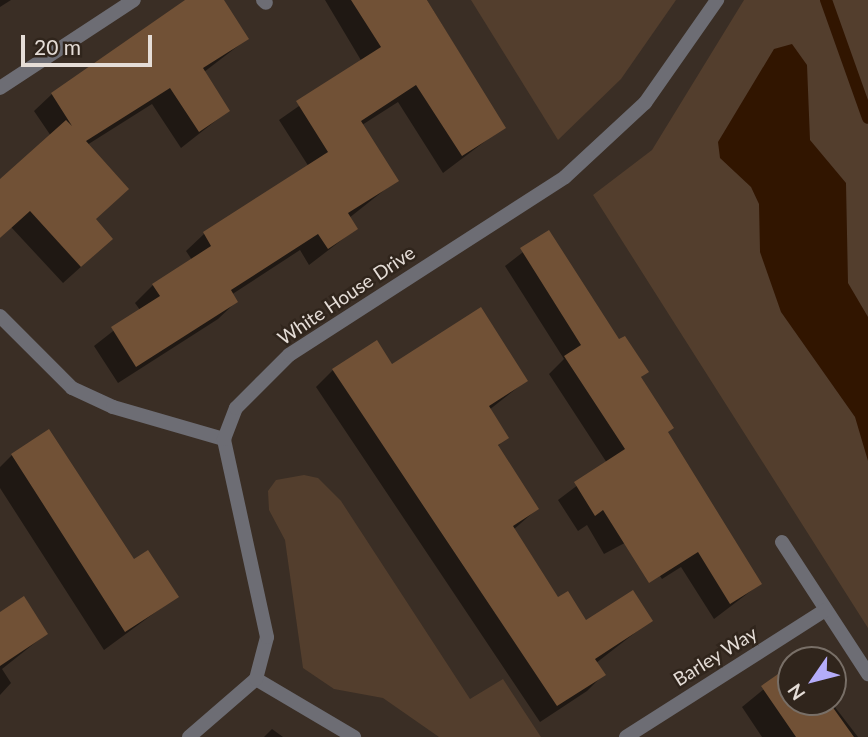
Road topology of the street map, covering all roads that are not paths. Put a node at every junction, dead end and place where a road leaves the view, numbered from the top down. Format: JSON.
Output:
{"nodes":[{"id":1,"x":134,"y":0,"type":"edge"},
{"id":2,"x":718,"y":0,"type":"edge"},
{"id":3,"x":0,"y":89,"type":"edge"},
{"id":4,"x":0,"y":316,"type":"edge"},
{"id":5,"x":224,"y":439,"type":"junction"},
{"id":6,"x":782,"y":542,"type":"dead end"},
{"id":7,"x":825,"y":610,"type":"junction"},
{"id":8,"x":868,"y":674,"type":"edge"},
{"id":9,"x":256,"y":679,"type":"junction"},
{"id":10,"x":188,"y":737,"type":"edge"},
{"id":11,"x":354,"y":737,"type":"edge"},
{"id":12,"x":626,"y":737,"type":"edge"}],
"edges":[{"from":1,"to":3,"type":"street"},
{"from":2,"to":5,"type":"street","name":"White House Drive"},
{"from":4,"to":5,"type":"street"},
{"from":5,"to":9,"type":"street"},
{"from":6,"to":7,"type":"street"},
{"from":7,"to":8,"type":"street"},
{"from":7,"to":12,"type":"street","name":"Barley Way"},
{"from":9,"to":10,"type":"street"},
{"from":9,"to":11,"type":"street"}]}
